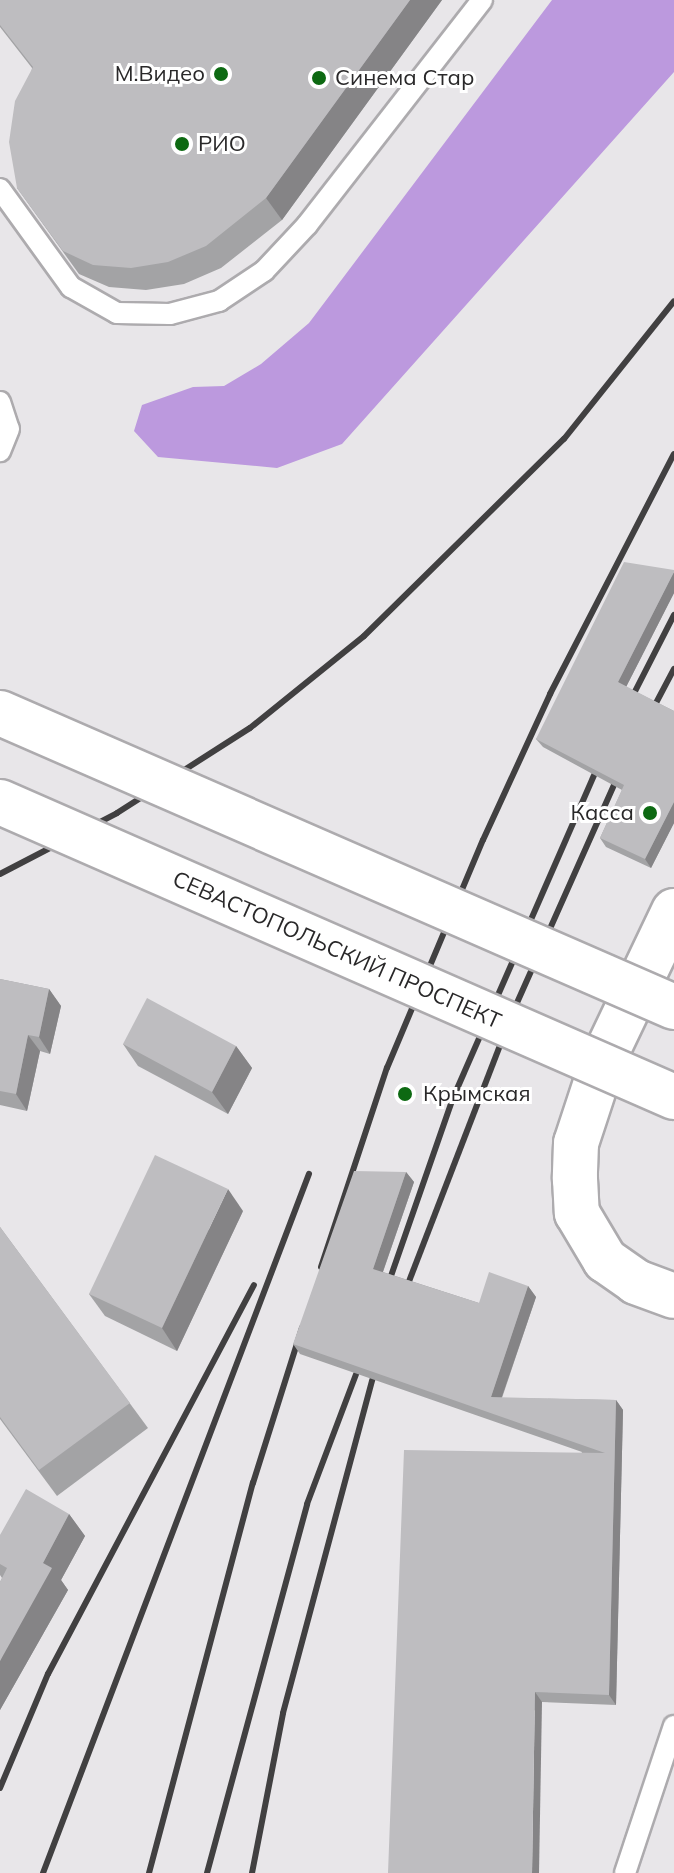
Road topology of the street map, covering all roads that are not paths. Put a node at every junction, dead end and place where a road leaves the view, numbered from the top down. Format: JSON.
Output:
{"nodes":[{"id":1,"x":482,"y":0,"type":"edge"},
{"id":2,"x":0,"y":189,"type":"edge"},
{"id":3,"x":0,"y":402,"type":"edge"},
{"id":4,"x":0,"y":451,"type":"edge"},
{"id":5,"x":0,"y":713,"type":"edge"},
{"id":6,"x":0,"y":802,"type":"edge"},
{"id":7,"x":674,"y":911,"type":"edge"},
{"id":8,"x":674,"y":1007,"type":"edge"},
{"id":9,"x":674,"y":1097,"type":"edge"},
{"id":10,"x":674,"y":1296,"type":"edge"},
{"id":11,"x":674,"y":1726,"type":"edge"},
{"id":12,"x":625,"y":1873,"type":"edge"}],
"edges":[{"from":1,"to":2,"type":"lane"},
{"from":3,"to":4,"type":"lane"},
{"from":5,"to":8,"type":"main road","bridge":true},
{"from":6,"to":9,"type":"main road","name":"СЕВАСТОПОЛЬСКИЙ ПРОСПЕКТ","bridge":true},
{"from":7,"to":10,"type":"main road"},
{"from":11,"to":12,"type":"lane"}]}
